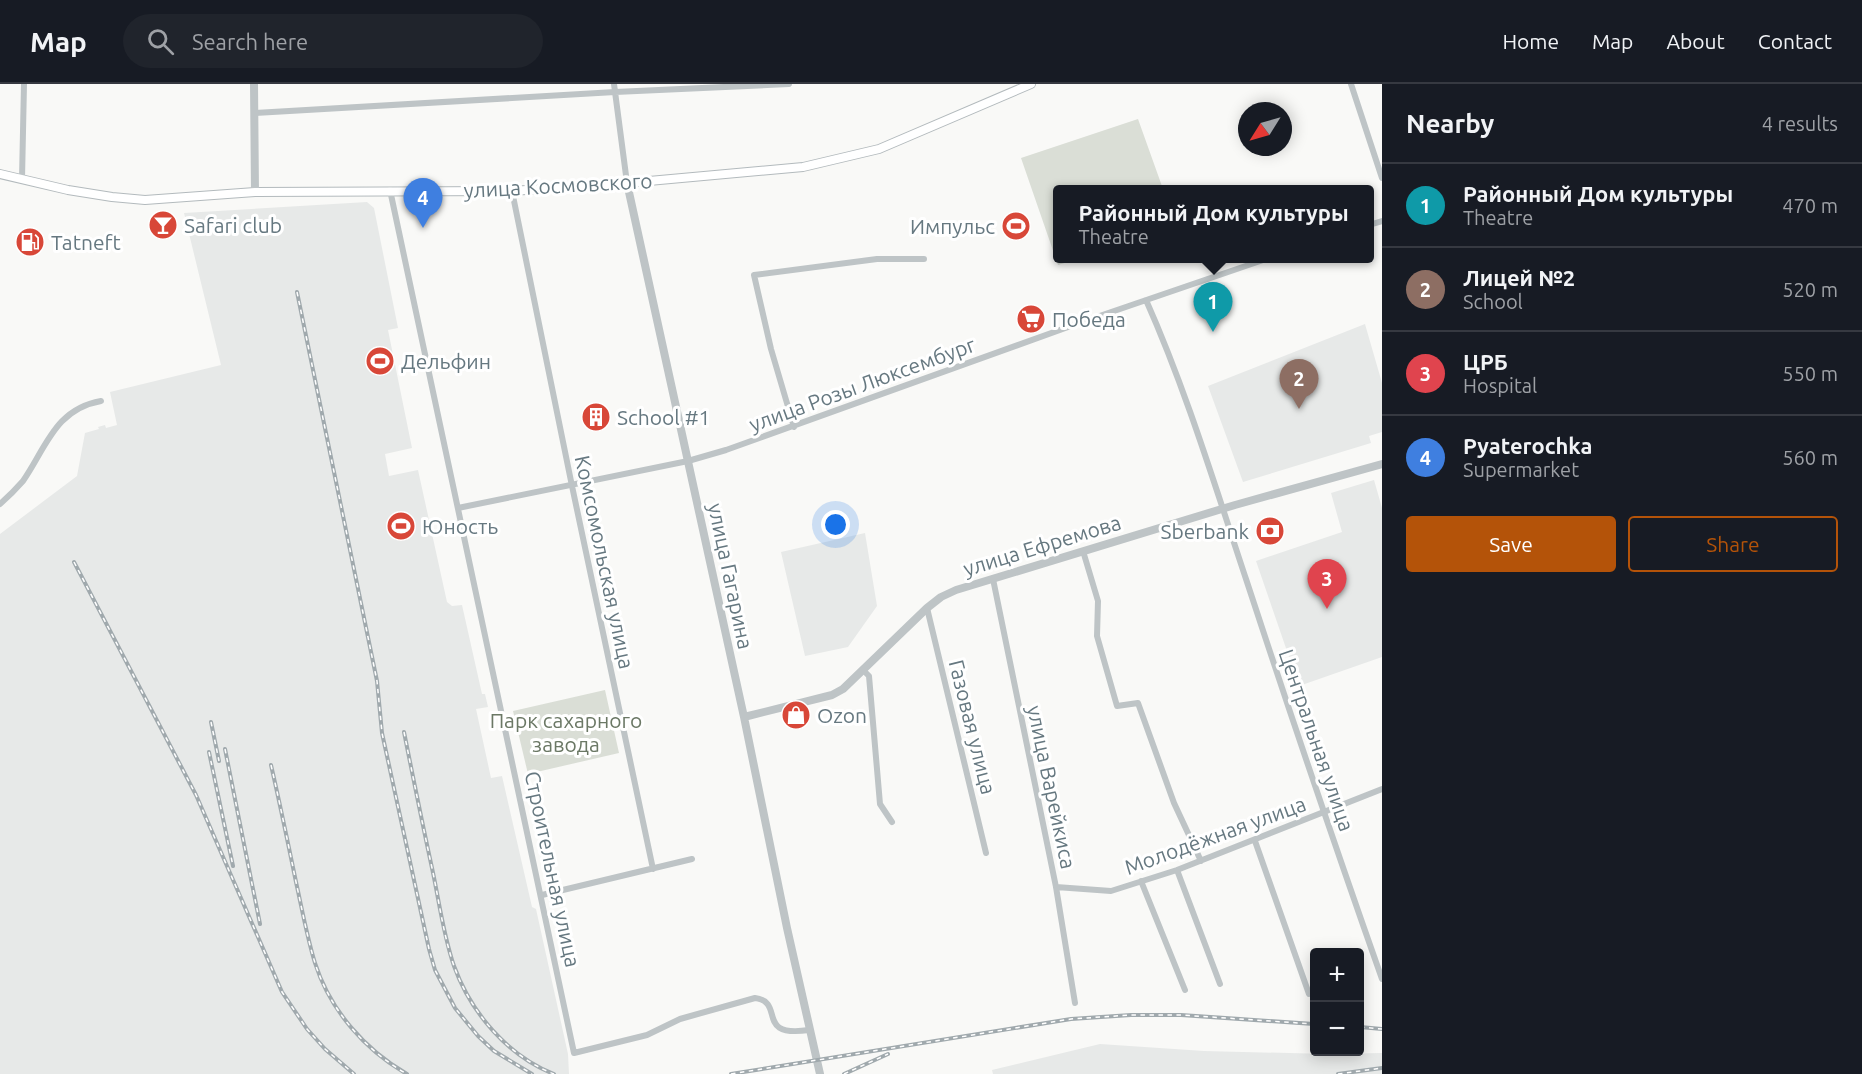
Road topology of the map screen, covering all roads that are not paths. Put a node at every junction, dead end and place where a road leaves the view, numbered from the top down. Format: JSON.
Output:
{"nodes":[{"id":1,"x":24,"y":84,"type":"edge"},
{"id":2,"x":254,"y":84,"type":"edge"},
{"id":3,"x":614,"y":84,"type":"edge"},
{"id":4,"x":789,"y":84,"type":"edge"},
{"id":5,"x":1031,"y":84,"type":"edge"},
{"id":6,"x":1351,"y":84,"type":"edge"},
{"id":7,"x":615,"y":92,"type":"junction"},
{"id":8,"x":255,"y":113,"type":"junction"},
{"id":9,"x":0,"y":174,"type":"edge"},
{"id":10,"x":1382,"y":178,"type":"edge"},
{"id":11,"x":21,"y":179,"type":"junction"},
{"id":12,"x":627,"y":183,"type":"junction"},
{"id":13,"x":390,"y":190,"type":"junction"},
{"id":14,"x":512,"y":191,"type":"junction"},
{"id":15,"x":255,"y":192,"type":"junction"},
{"id":16,"x":924,"y":259,"type":"dead end"},
{"id":17,"x":1254,"y":263,"type":"edge"},
{"id":18,"x":1146,"y":300,"type":"junction"},
{"id":19,"x":101,"y":401,"type":"dead end"},
{"id":20,"x":794,"y":427,"type":"junction"},
{"id":21,"x":688,"y":461,"type":"junction"},
{"id":22,"x":1382,"y":464,"type":"edge"},
{"id":23,"x":572,"y":486,"type":"junction"},
{"id":24,"x":0,"y":504,"type":"edge"},
{"id":25,"x":458,"y":508,"type":"junction"},
{"id":26,"x":1223,"y":510,"type":"junction"},
{"id":27,"x":1083,"y":551,"type":"junction"},
{"id":28,"x":993,"y":579,"type":"junction"},
{"id":29,"x":927,"y":608,"type":"junction"},
{"id":30,"x":864,"y":671,"type":"junction"},
{"id":31,"x":744,"y":717,"type":"junction"},
{"id":32,"x":1382,"y":789,"type":"edge"},
{"id":33,"x":1323,"y":813,"type":"junction"},
{"id":34,"x":892,"y":822,"type":"dead end"},
{"id":35,"x":1255,"y":841,"type":"junction"},
{"id":36,"x":986,"y":853,"type":"dead end"},
{"id":37,"x":692,"y":859,"type":"dead end"},
{"id":38,"x":1201,"y":861,"type":"junction"},
{"id":39,"x":653,"y":869,"type":"junction"},
{"id":40,"x":1177,"y":870,"type":"junction"},
{"id":41,"x":1141,"y":881,"type":"junction"},
{"id":42,"x":1056,"y":887,"type":"junction"},
{"id":43,"x":542,"y":894,"type":"junction"},
{"id":44,"x":1382,"y":979,"type":"edge"},
{"id":45,"x":1220,"y":984,"type":"dead end"},
{"id":46,"x":1185,"y":990,"type":"dead end"},
{"id":47,"x":1309,"y":994,"type":"dead end"},
{"id":48,"x":1075,"y":1003,"type":"dead end"},
{"id":49,"x":809,"y":1030,"type":"junction"},
{"id":50,"x":820,"y":1074,"type":"edge"}],
"edges":[{"from":1,"to":11,"type":"street"},
{"from":2,"to":8,"type":"street"},
{"from":3,"to":7,"type":"street","name":"улица Гагарина"},
{"from":4,"to":7,"type":"street"},
{"from":5,"to":12,"type":"main road","name":"улица Космовского"},
{"from":6,"to":10,"type":"street"},
{"from":7,"to":8,"type":"street"},
{"from":7,"to":12,"type":"street","name":"улица Гагарина"},
{"from":8,"to":15,"type":"street"},
{"from":9,"to":11,"type":"main road","name":"улица Космовского"},
{"from":11,"to":15,"type":"main road","name":"улица Космовского"},
{"from":12,"to":14,"type":"main road","name":"улица Космовского"},
{"from":12,"to":21,"type":"street","name":"улица Гагарина"},
{"from":13,"to":14,"type":"main road","name":"улица Космовского"},
{"from":13,"to":15,"type":"main road","name":"улица Космовского"},
{"from":13,"to":25,"type":"street","name":"Строительная улица"},
{"from":14,"to":23,"type":"street","name":"Комсомольская улица"},
{"from":16,"to":20,"type":"street"},
{"from":17,"to":18,"type":"street","name":"улица Розы Люксембург"},
{"from":18,"to":20,"type":"street","name":"улица Розы Люксембург"},
{"from":18,"to":26,"type":"street","name":"Центральная улица"},
{"from":19,"to":24,"type":"street"},
{"from":20,"to":21,"type":"street","name":"улица Розы Люксембург"},
{"from":21,"to":23,"type":"street","name":"улица Розы Люксембург"},
{"from":21,"to":31,"type":"street","name":"улица Гагарина"},
{"from":22,"to":26,"type":"street","name":"улица Ефремова"},
{"from":23,"to":25,"type":"street","name":"улица Розы Люксембург"},
{"from":23,"to":39,"type":"street","name":"Комсомольская улица"},
{"from":25,"to":43,"type":"street","name":"Строительная улица"},
{"from":26,"to":27,"type":"street","name":"улица Ефремова"},
{"from":26,"to":33,"type":"street","name":"Центральная улица"},
{"from":27,"to":28,"type":"street","name":"улица Ефремова"},
{"from":27,"to":38,"type":"street"},
{"from":28,"to":29,"type":"street","name":"улица Ефремова"},
{"from":28,"to":42,"type":"street","name":"улица Варейкиса"},
{"from":29,"to":30,"type":"street","name":"улица Ефремова"},
{"from":29,"to":36,"type":"street","name":"Газовая улица"},
{"from":30,"to":31,"type":"street","name":"улица Ефремова"},
{"from":30,"to":34,"type":"street"},
{"from":31,"to":49,"type":"street","name":"улица Гагарина"},
{"from":32,"to":33,"type":"street","name":"Молодёжная улица"},
{"from":33,"to":35,"type":"street","name":"Молодёжная улица"},
{"from":33,"to":44,"type":"street","name":"Центральная улица"},
{"from":35,"to":38,"type":"street","name":"Молодёжная улица"},
{"from":35,"to":47,"type":"street"},
{"from":37,"to":39,"type":"street"},
{"from":38,"to":40,"type":"street","name":"Молодёжная улица"},
{"from":39,"to":43,"type":"street"},
{"from":40,"to":41,"type":"street","name":"Молодёжная улица"},
{"from":40,"to":45,"type":"street"},
{"from":41,"to":42,"type":"street","name":"Молодёжная улица"},
{"from":41,"to":46,"type":"street"},
{"from":42,"to":48,"type":"street","name":"улица Варейкиса"},
{"from":43,"to":49,"type":"street","name":"Строительная улица"},
{"from":49,"to":50,"type":"street","name":"улица Гагарина"}]}
